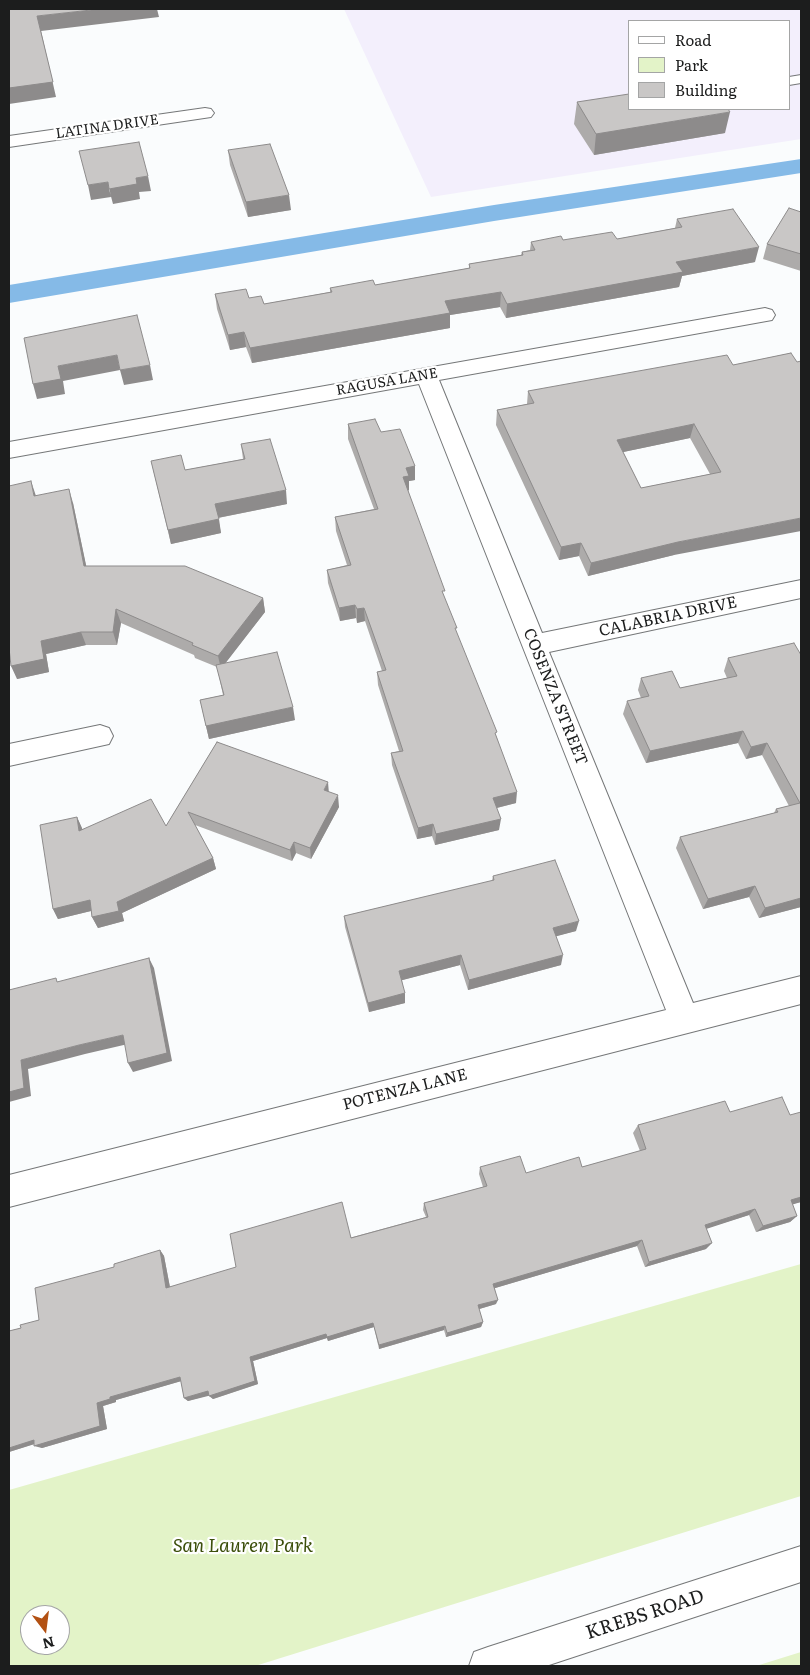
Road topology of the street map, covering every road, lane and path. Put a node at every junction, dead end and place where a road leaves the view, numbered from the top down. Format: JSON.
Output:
{"nodes":[{"id":1,"x":205,"y":113,"type":"dead end"},
{"id":2,"x":9,"y":142,"type":"edge"},
{"id":3,"x":765,"y":315,"type":"dead end"},
{"id":4,"x":426,"y":375,"type":"junction"},
{"id":5,"x":9,"y":450,"type":"edge"},
{"id":6,"x":801,"y":589,"type":"edge"},
{"id":7,"x":534,"y":645,"type":"junction"},
{"id":8,"x":100,"y":736,"type":"dead end"},
{"id":9,"x":9,"y":755,"type":"edge"},
{"id":10,"x":801,"y":990,"type":"edge"},
{"id":11,"x":684,"y":1019,"type":"junction"},
{"id":12,"x":9,"y":1191,"type":"edge"},
{"id":13,"x":801,"y":1564,"type":"edge"},
{"id":14,"x":488,"y":1666,"type":"edge"}],
"edges":[{"from":1,"to":2,"type":"street","name":"LATINA DRIVE"},
{"from":3,"to":4,"type":"street","name":"RAGUSA LANE"},
{"from":4,"to":5,"type":"street","name":"RAGUSA LANE"},
{"from":4,"to":7,"type":"street","name":"COSENZA STREET"},
{"from":6,"to":7,"type":"street","name":"CALABRIA DRIVE"},
{"from":7,"to":11,"type":"street","name":"COSENZA STREET"},
{"from":8,"to":9,"type":"street"},
{"from":10,"to":11,"type":"street","name":"POTENZA LANE"},
{"from":11,"to":12,"type":"street","name":"POTENZA LANE"},
{"from":13,"to":14,"type":"street","name":"KREBS ROAD"}]}
